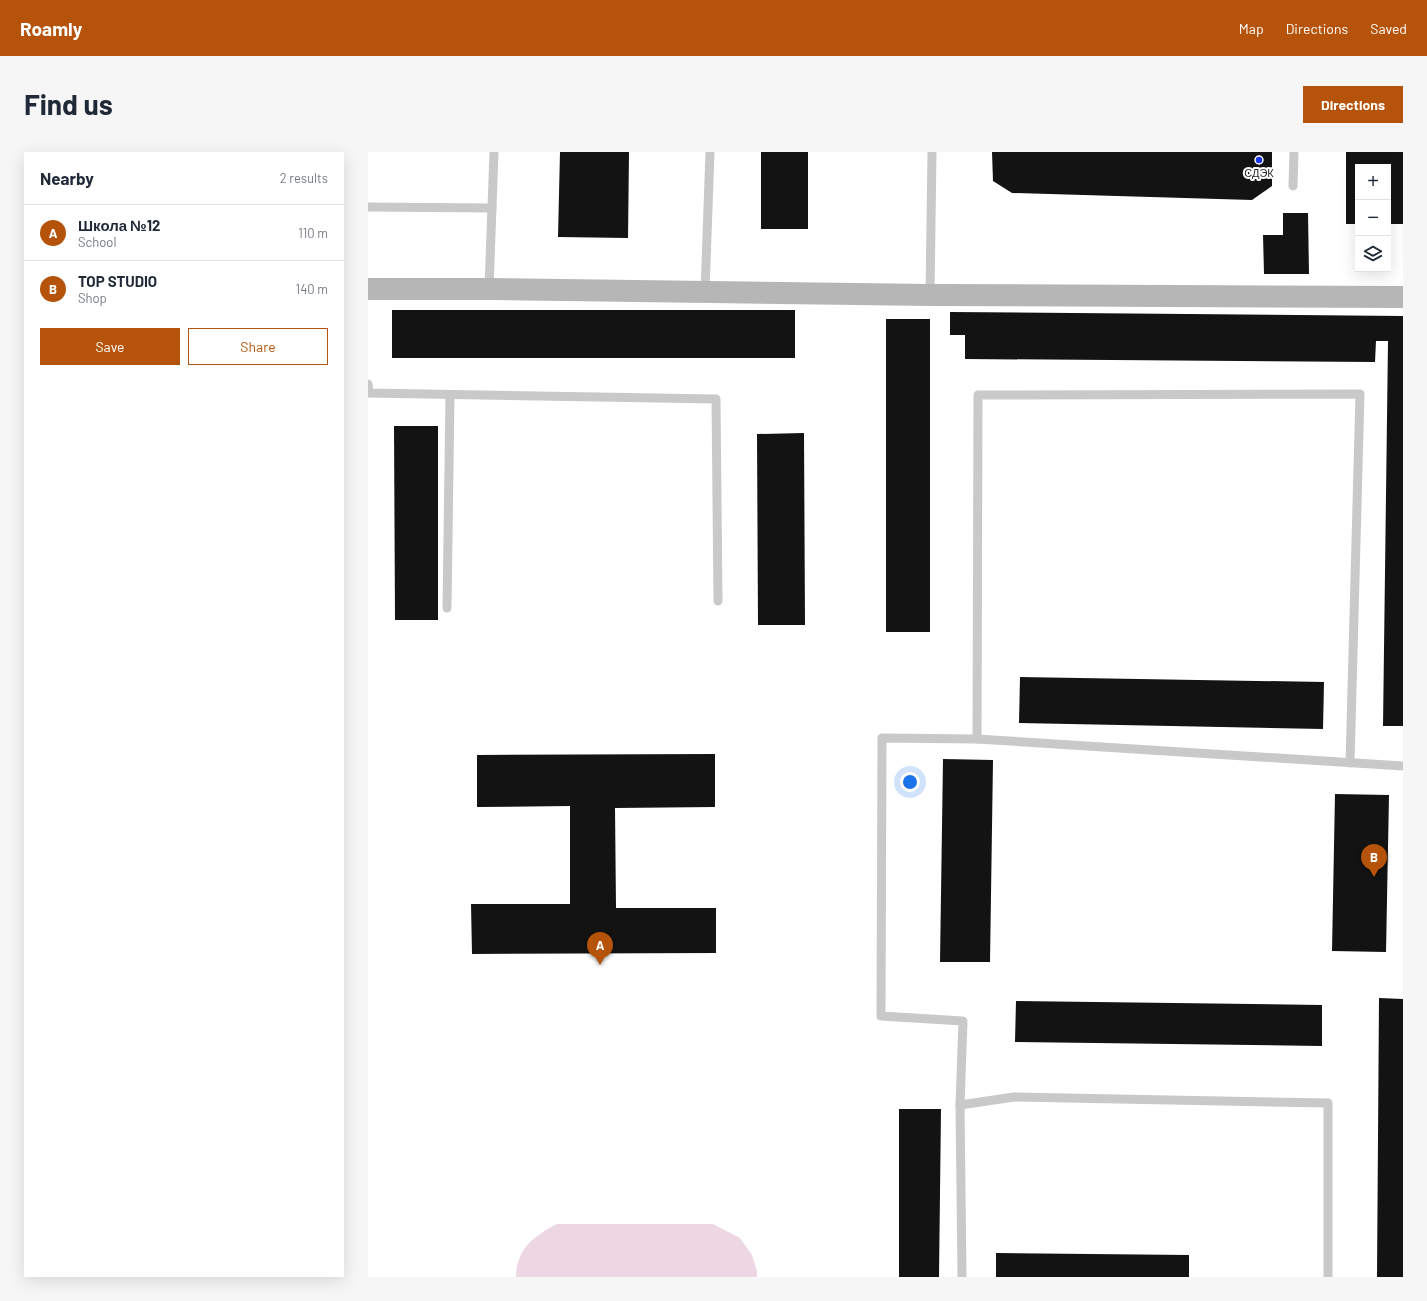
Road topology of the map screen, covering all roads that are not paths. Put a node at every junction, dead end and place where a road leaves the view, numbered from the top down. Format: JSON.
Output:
{"nodes":[{"id":1,"x":494,"y":152,"type":"edge"},
{"id":2,"x":710,"y":152,"type":"edge"},
{"id":3,"x":932,"y":152,"type":"edge"},
{"id":4,"x":1294,"y":152,"type":"edge"},
{"id":5,"x":1293,"y":186,"type":"dead end"},
{"id":6,"x":368,"y":207,"type":"edge"},
{"id":7,"x":492,"y":208,"type":"junction"},
{"id":8,"x":368,"y":289,"type":"edge"},
{"id":9,"x":489,"y":289,"type":"junction"},
{"id":10,"x":705,"y":292,"type":"junction"},
{"id":11,"x":930,"y":295,"type":"junction"},
{"id":12,"x":1403,"y":297,"type":"edge"},
{"id":13,"x":368,"y":384,"type":"edge"},
{"id":14,"x":450,"y":394,"type":"junction"},
{"id":15,"x":718,"y":601,"type":"dead end"},
{"id":16,"x":448,"y":608,"type":"dead end"},
{"id":17,"x":977,"y":739,"type":"junction"},
{"id":18,"x":1350,"y":764,"type":"junction"},
{"id":19,"x":1403,"y":766,"type":"edge"},
{"id":20,"x":960,"y":1105,"type":"junction"},
{"id":21,"x":962,"y":1277,"type":"edge"},
{"id":22,"x":1328,"y":1277,"type":"edge"}],
"edges":[{"from":1,"to":7,"type":"lane"},
{"from":2,"to":10,"type":"lane"},
{"from":3,"to":11,"type":"lane"},
{"from":4,"to":5,"type":"lane"},
{"from":6,"to":7,"type":"lane"},
{"from":7,"to":9,"type":"lane"},
{"from":8,"to":9,"type":"street"},
{"from":9,"to":10,"type":"street"},
{"from":10,"to":11,"type":"street"},
{"from":11,"to":12,"type":"street"},
{"from":13,"to":14,"type":"lane"},
{"from":14,"to":15,"type":"lane"},
{"from":14,"to":16,"type":"lane"},
{"from":17,"to":18,"type":"lane"},
{"from":17,"to":18,"type":"lane"},
{"from":17,"to":20,"type":"lane"},
{"from":18,"to":19,"type":"lane"},
{"from":20,"to":21,"type":"lane"},
{"from":20,"to":22,"type":"lane"}]}
